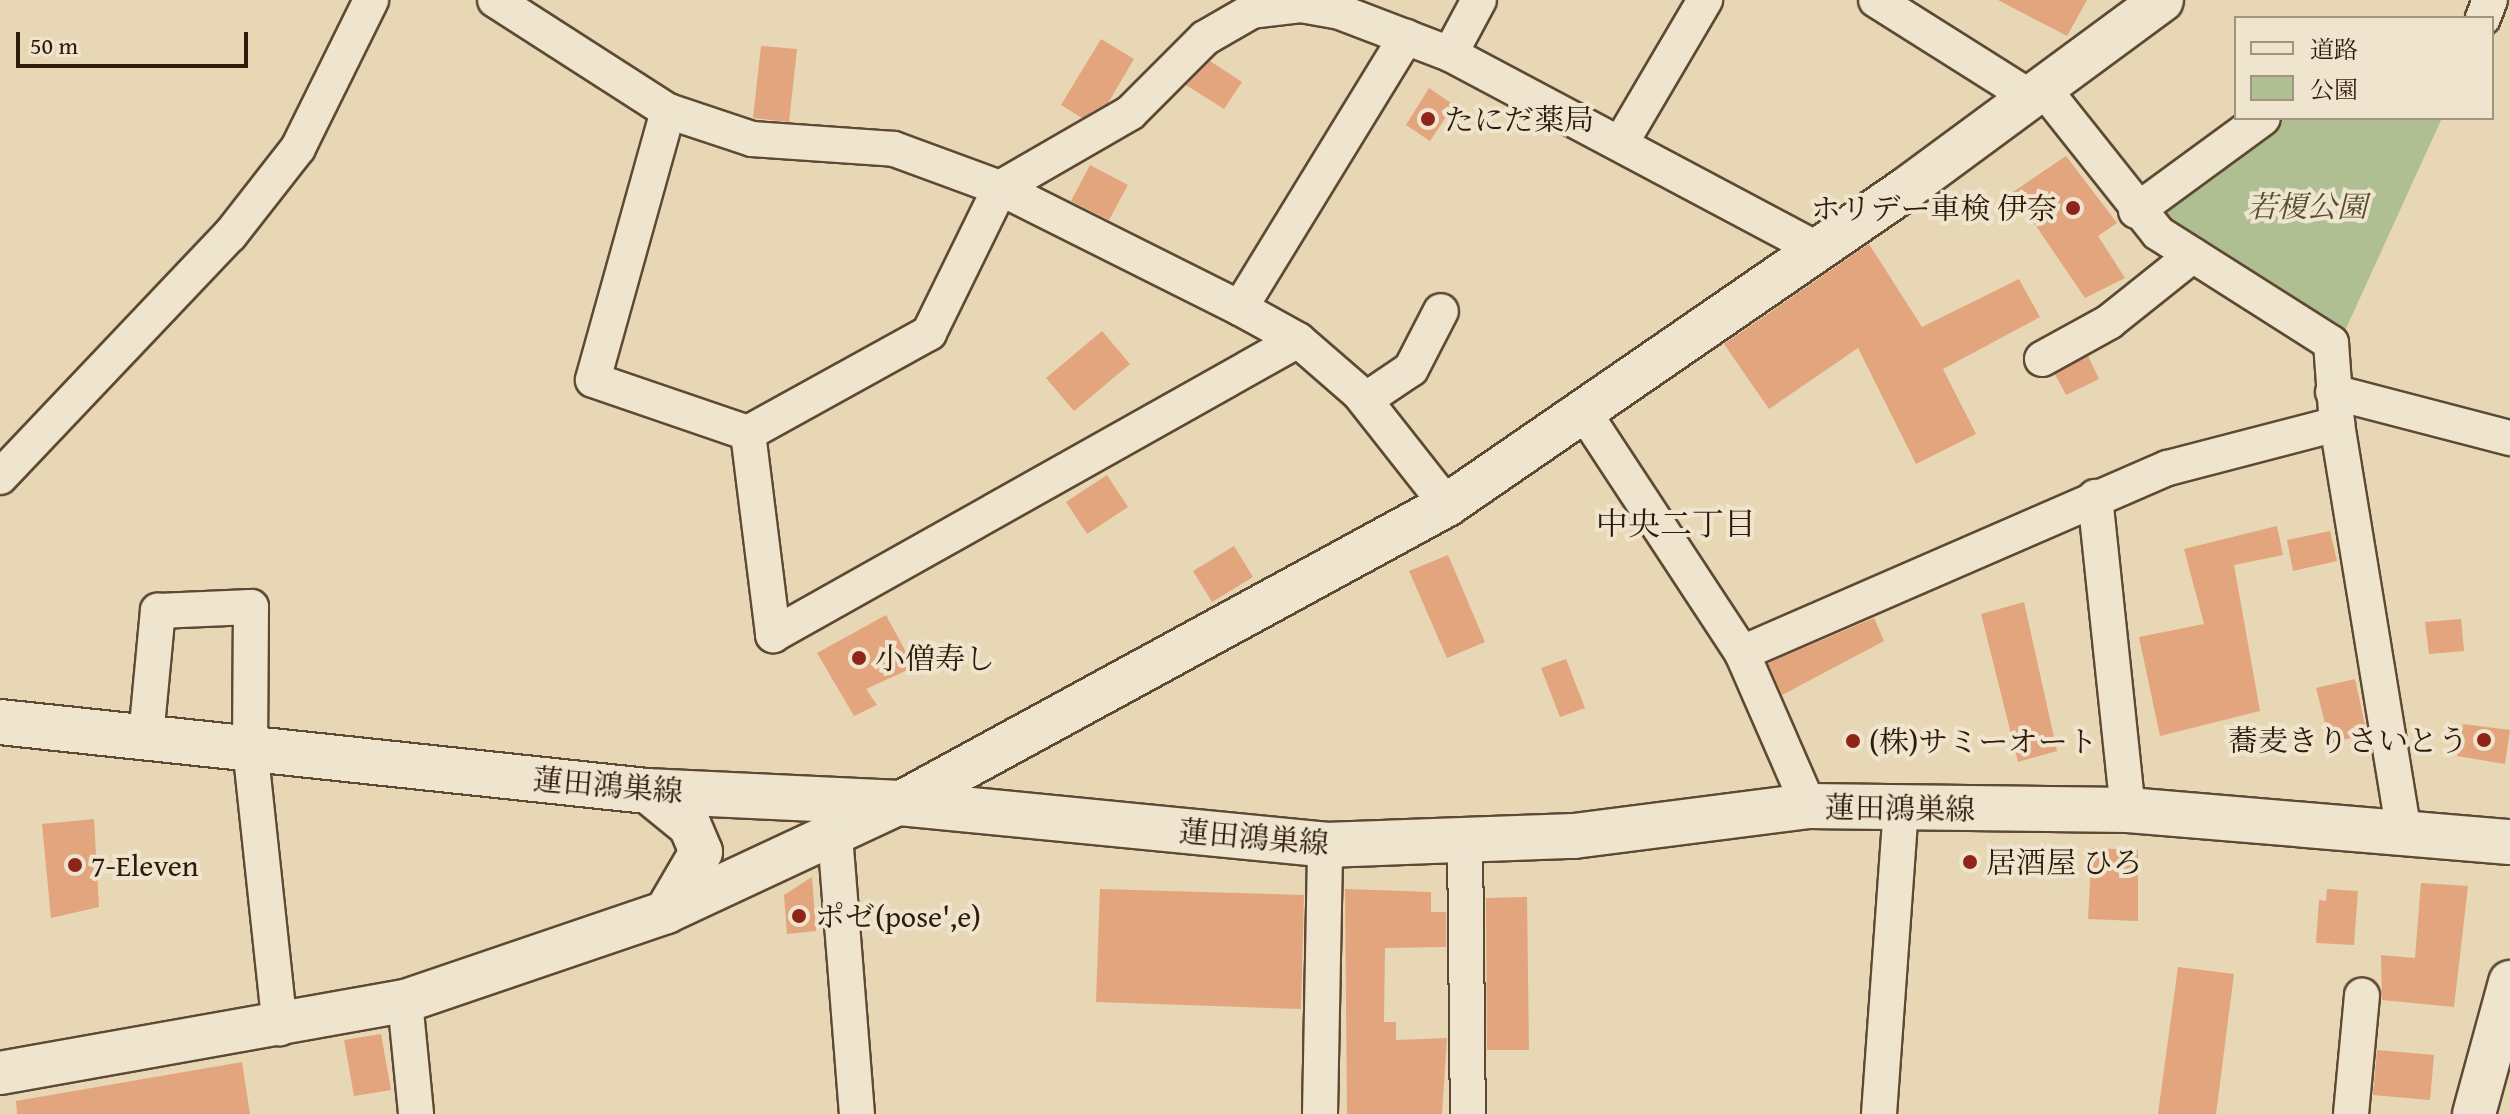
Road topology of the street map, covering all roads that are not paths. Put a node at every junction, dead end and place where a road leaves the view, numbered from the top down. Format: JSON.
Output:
{"nodes":[{"id":1,"x":371,"y":0,"type":"edge"},
{"id":2,"x":495,"y":0,"type":"edge"},
{"id":3,"x":1479,"y":0,"type":"edge"},
{"id":4,"x":1705,"y":0,"type":"edge"},
{"id":5,"x":1876,"y":0,"type":"edge"},
{"id":6,"x":2162,"y":0,"type":"edge"},
{"id":7,"x":1406,"y":37,"type":"junction"},
{"id":8,"x":1450,"y":54,"type":"junction"},
{"id":9,"x":2036,"y":92,"type":"junction"},
{"id":10,"x":668,"y":111,"type":"junction"},
{"id":11,"x":2260,"y":120,"type":"edge"},
{"id":12,"x":1622,"y":141,"type":"junction"},
{"id":13,"x":1000,"y":188,"type":"junction"},
{"id":14,"x":2136,"y":211,"type":"junction"},
{"id":15,"x":1819,"y":250,"type":"junction"},
{"id":16,"x":2193,"y":255,"type":"junction"},
{"id":17,"x":1240,"y":308,"type":"junction"},
{"id":18,"x":1441,"y":311,"type":"dead end"},
{"id":19,"x":1298,"y":340,"type":"junction"},
{"id":20,"x":2042,"y":359,"type":"dead end"},
{"id":21,"x":1365,"y":400,"type":"junction"},
{"id":22,"x":2335,"y":408,"type":"junction"},
{"id":23,"x":1585,"y":414,"type":"junction"},
{"id":24,"x":748,"y":433,"type":"junction"},
{"id":25,"x":2510,"y":438,"type":"edge"},
{"id":26,"x":0,"y":477,"type":"edge"},
{"id":27,"x":2095,"y":497,"type":"junction"},
{"id":28,"x":1447,"y":505,"type":"junction"},
{"id":29,"x":1742,"y":653,"type":"junction"},
{"id":30,"x":0,"y":722,"type":"edge"},
{"id":31,"x":146,"y":737,"type":"junction"},
{"id":32,"x":250,"y":747,"type":"junction"},
{"id":33,"x":647,"y":791,"type":"junction"},
{"id":34,"x":900,"y":803,"type":"junction"},
{"id":35,"x":1809,"y":806,"type":"junction"},
{"id":36,"x":1901,"y":809,"type":"junction"},
{"id":37,"x":2128,"y":810,"type":"junction"},
{"id":38,"x":2404,"y":834,"type":"junction"},
{"id":39,"x":835,"y":835,"type":"junction"},
{"id":40,"x":1465,"y":839,"type":"junction"},
{"id":41,"x":2510,"y":842,"type":"edge"},
{"id":42,"x":1325,"y":845,"type":"junction"},
{"id":43,"x":666,"y":912,"type":"junction"},
{"id":44,"x":2510,"y":982,"type":"edge"},
{"id":45,"x":2362,"y":996,"type":"dead end"},
{"id":46,"x":405,"y":1001,"type":"junction"},
{"id":47,"x":280,"y":1028,"type":"junction"},
{"id":48,"x":0,"y":1073,"type":"edge"},
{"id":49,"x":416,"y":1114,"type":"edge"},
{"id":50,"x":857,"y":1114,"type":"edge"},
{"id":51,"x":1320,"y":1114,"type":"edge"},
{"id":52,"x":1468,"y":1114,"type":"edge"},
{"id":53,"x":1879,"y":1114,"type":"edge"},
{"id":54,"x":2351,"y":1114,"type":"edge"},
{"id":55,"x":2474,"y":1114,"type":"edge"}],
"edges":[{"from":1,"to":26,"type":"street"},
{"from":2,"to":10,"type":"street"},
{"from":3,"to":8,"type":"street"},
{"from":4,"to":12,"type":"street"},
{"from":5,"to":9,"type":"street"},
{"from":6,"to":9,"type":"street"},
{"from":7,"to":8,"type":"street"},
{"from":7,"to":13,"type":"street"},
{"from":7,"to":17,"type":"street"},
{"from":8,"to":12,"type":"street"},
{"from":9,"to":14,"type":"street"},
{"from":9,"to":15,"type":"street"},
{"from":10,"to":13,"type":"street"},
{"from":10,"to":24,"type":"street"},
{"from":11,"to":14,"type":"street"},
{"from":12,"to":15,"type":"street"},
{"from":13,"to":17,"type":"street"},
{"from":13,"to":24,"type":"street"},
{"from":14,"to":16,"type":"street"},
{"from":15,"to":23,"type":"street"},
{"from":16,"to":20,"type":"street"},
{"from":16,"to":22,"type":"street"},
{"from":17,"to":19,"type":"street"},
{"from":18,"to":21,"type":"street"},
{"from":19,"to":21,"type":"street"},
{"from":19,"to":24,"type":"street"},
{"from":21,"to":28,"type":"street"},
{"from":22,"to":25,"type":"street"},
{"from":22,"to":27,"type":"street"},
{"from":22,"to":38,"type":"street"},
{"from":23,"to":28,"type":"street"},
{"from":23,"to":29,"type":"street"},
{"from":27,"to":29,"type":"street"},
{"from":27,"to":37,"type":"street"},
{"from":28,"to":34,"type":"street"},
{"from":29,"to":35,"type":"street"},
{"from":30,"to":31,"type":"main road","name":"蓮田鴻巣線"},
{"from":31,"to":32,"type":"main road","name":"蓮田鴻巣線"},
{"from":31,"to":32,"type":"street"},
{"from":32,"to":33,"type":"main road","name":"蓮田鴻巣線"},
{"from":32,"to":47,"type":"street"},
{"from":33,"to":34,"type":"main road","name":"蓮田鴻巣線"},
{"from":33,"to":43,"type":"street"},
{"from":34,"to":39,"type":"street"},
{"from":34,"to":42,"type":"main road","name":"蓮田鴻巣線"},
{"from":35,"to":36,"type":"main road","name":"蓮田鴻巣線"},
{"from":35,"to":40,"type":"main road","name":"蓮田鴻巣線"},
{"from":36,"to":37,"type":"main road","name":"蓮田鴻巣線"},
{"from":36,"to":53,"type":"street"},
{"from":37,"to":38,"type":"main road","name":"蓮田鴻巣線"},
{"from":38,"to":41,"type":"main road","name":"蓮田鴻巣線"},
{"from":39,"to":43,"type":"street"},
{"from":39,"to":50,"type":"street"},
{"from":40,"to":42,"type":"main road","name":"蓮田鴻巣線"},
{"from":40,"to":52,"type":"street"},
{"from":42,"to":51,"type":"street"},
{"from":43,"to":46,"type":"street"},
{"from":44,"to":55,"type":"street"},
{"from":45,"to":54,"type":"street"},
{"from":46,"to":47,"type":"street"},
{"from":46,"to":49,"type":"street"},
{"from":47,"to":48,"type":"street"}]}
